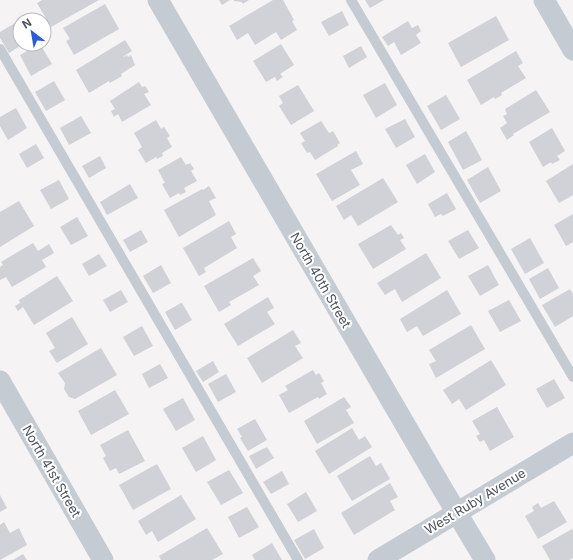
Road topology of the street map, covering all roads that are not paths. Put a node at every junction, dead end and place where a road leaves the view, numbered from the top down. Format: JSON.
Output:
{"nodes":[{"id":1,"x":158,"y":0,"type":"edge"},
{"id":2,"x":351,"y":0,"type":"edge"},
{"id":3,"x":544,"y":0,"type":"edge"},
{"id":4,"x":0,"y":49,"type":"edge"},
{"id":5,"x":573,"y":50,"type":"edge"},
{"id":6,"x":573,"y":377,"type":"edge"},
{"id":7,"x":0,"y":381,"type":"edge"},
{"id":8,"x":573,"y":443,"type":"edge"},
{"id":9,"x":457,"y":512,"type":"junction"},
{"id":10,"x":103,"y":560,"type":"edge"},
{"id":11,"x":298,"y":560,"type":"edge"},
{"id":12,"x":378,"y":560,"type":"edge"},
{"id":13,"x":485,"y":560,"type":"edge"}],
"edges":[{"from":1,"to":9,"type":"street","name":"North 40th Street"},
{"from":2,"to":6,"type":"lane"},
{"from":3,"to":5,"type":"street"},
{"from":4,"to":11,"type":"lane"},
{"from":7,"to":10,"type":"street","name":"North 41st Street"},
{"from":8,"to":9,"type":"street","name":"West Ruby Avenue"},
{"from":9,"to":12,"type":"street","name":"West Ruby Avenue"},
{"from":9,"to":13,"type":"street","name":"North 40th Street"}]}
